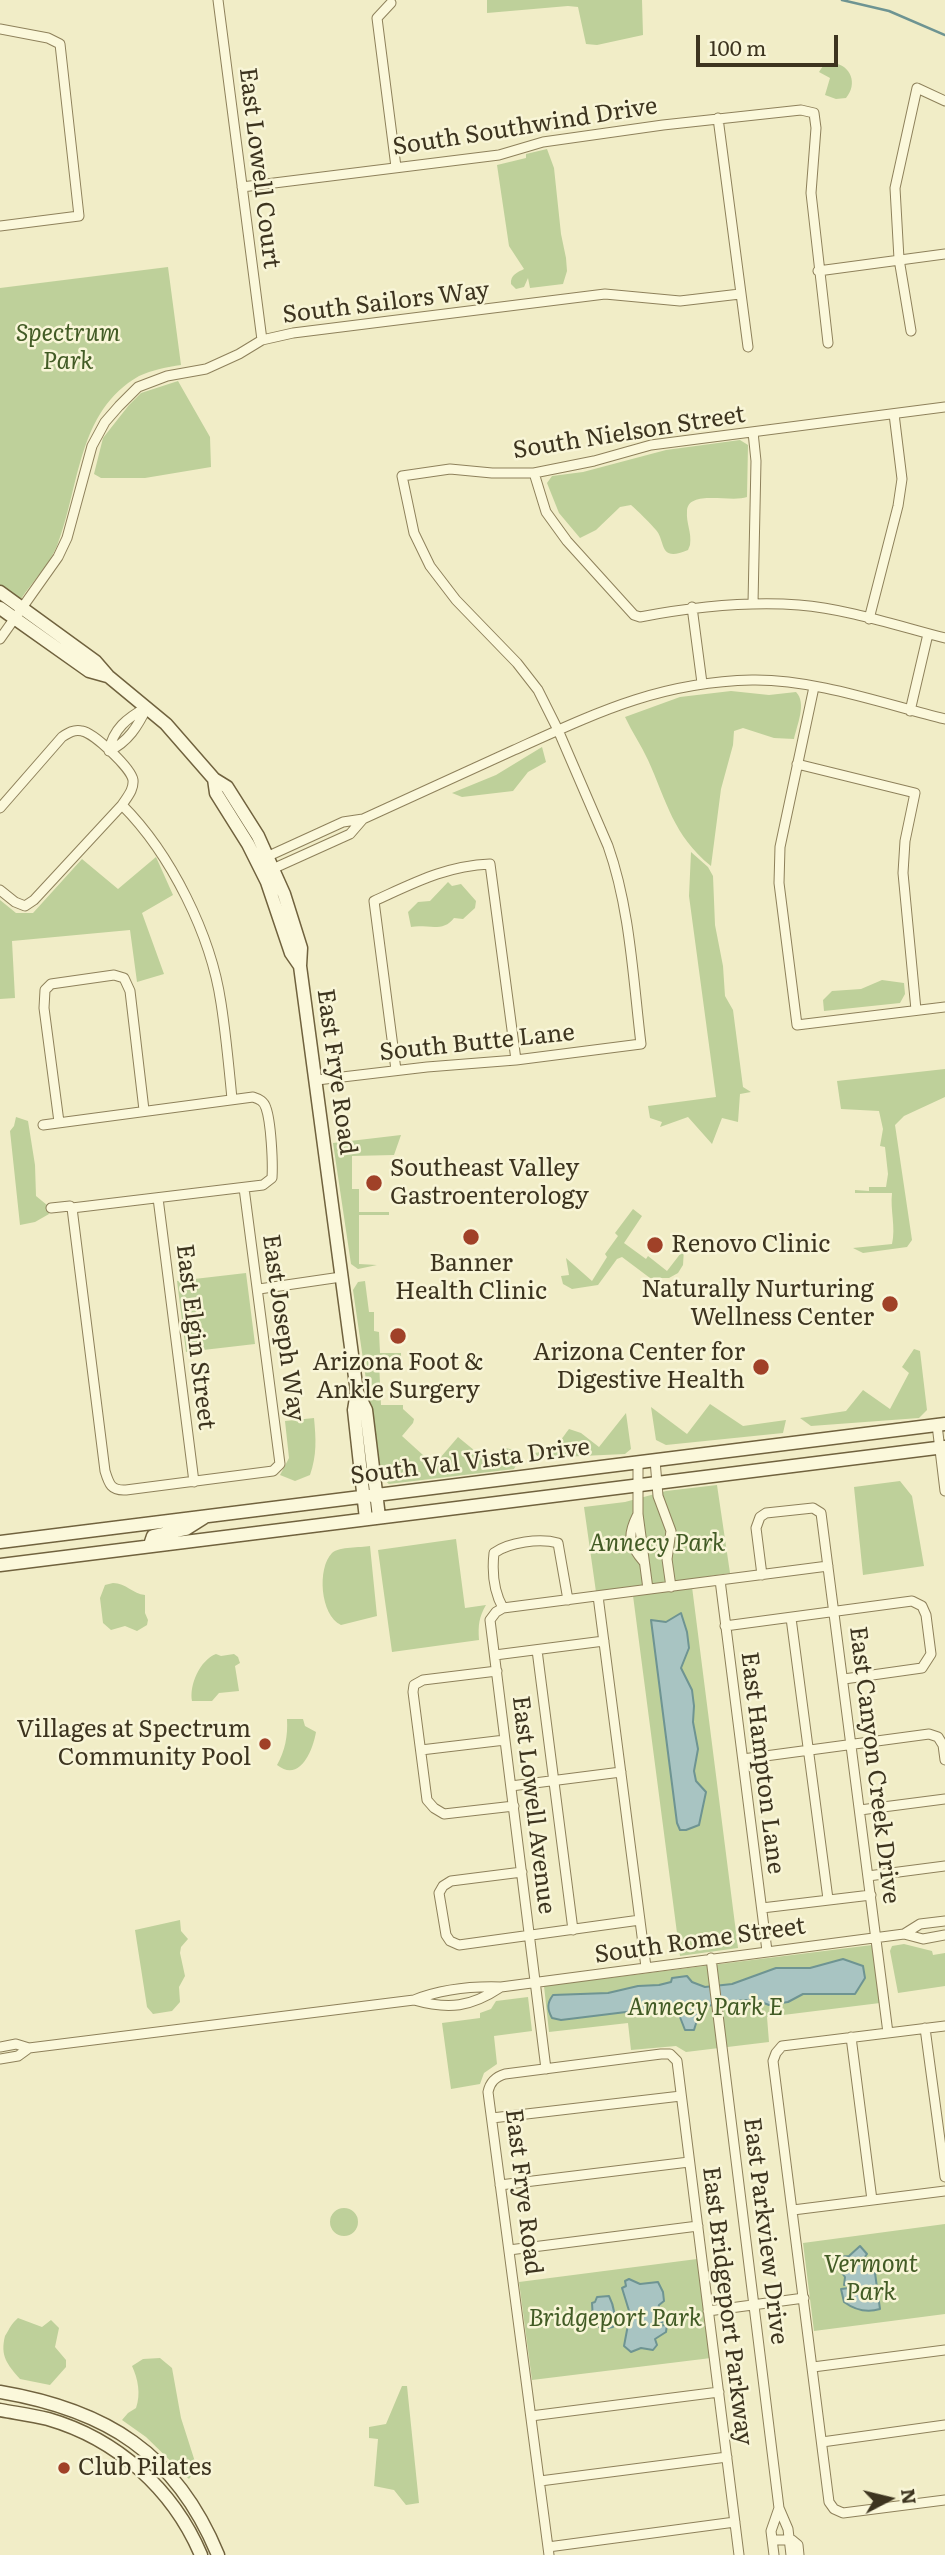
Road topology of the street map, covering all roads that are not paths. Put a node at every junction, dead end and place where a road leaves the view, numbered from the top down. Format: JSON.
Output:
{"nodes":[{"id":1,"x":218,"y":0,"type":"edge"},
{"id":2,"x":391,"y":3,"type":"dead end"},
{"id":3,"x":0,"y":29,"type":"edge"},
{"id":4,"x":945,"y":101,"type":"edge"},
{"id":5,"x":719,"y":118,"type":"junction"},
{"id":6,"x":396,"y":167,"type":"junction"},
{"id":7,"x":242,"y":187,"type":"junction"},
{"id":8,"x":0,"y":226,"type":"edge"},
{"id":9,"x":945,"y":254,"type":"edge"},
{"id":10,"x":899,"y":260,"type":"junction"},
{"id":11,"x":818,"y":271,"type":"junction"},
{"id":12,"x":740,"y":294,"type":"junction"},
{"id":13,"x":911,"y":331,"type":"dead end"},
{"id":14,"x":262,"y":340,"type":"junction"},
{"id":15,"x":828,"y":343,"type":"dead end"},
{"id":16,"x":748,"y":347,"type":"dead end"},
{"id":17,"x":945,"y":407,"type":"edge"},
{"id":18,"x":894,"y":414,"type":"junction"},
{"id":19,"x":753,"y":432,"type":"junction"},
{"id":20,"x":534,"y":473,"type":"junction"},
{"id":21,"x":0,"y":592,"type":"edge"},
{"id":22,"x":753,"y":603,"type":"junction"},
{"id":23,"x":692,"y":607,"type":"junction"},
{"id":24,"x":0,"y":608,"type":"edge"},
{"id":25,"x":20,"y":614,"type":"junction"},
{"id":26,"x":869,"y":619,"type":"junction"},
{"id":27,"x":928,"y":634,"type":"junction"},
{"id":28,"x":945,"y":638,"type":"edge"},
{"id":29,"x":0,"y":639,"type":"edge"},
{"id":30,"x":702,"y":683,"type":"junction"},
{"id":31,"x":814,"y":687,"type":"junction"},
{"id":32,"x":146,"y":708,"type":"junction"},
{"id":33,"x":910,"y":711,"type":"junction"},
{"id":34,"x":945,"y":719,"type":"edge"},
{"id":35,"x":558,"y":730,"type":"junction"},
{"id":36,"x":109,"y":751,"type":"junction"},
{"id":37,"x":797,"y":764,"type":"junction"},
{"id":38,"x":122,"y":805,"type":"junction"},
{"id":39,"x":0,"y":808,"type":"edge"},
{"id":40,"x":265,"y":864,"type":"junction"},
{"id":41,"x":0,"y":890,"type":"edge"},
{"id":42,"x":945,"y":1007,"type":"edge"},
{"id":43,"x":916,"y":1010,"type":"junction"},
{"id":44,"x":516,"y":1060,"type":"junction"},
{"id":45,"x":396,"y":1070,"type":"junction"},
{"id":46,"x":317,"y":1080,"type":"junction"},
{"id":47,"x":232,"y":1099,"type":"junction"},
{"id":48,"x":144,"y":1110,"type":"junction"},
{"id":49,"x":59,"y":1122,"type":"junction"},
{"id":50,"x":43,"y":1125,"type":"dead end"},
{"id":51,"x":244,"y":1188,"type":"junction"},
{"id":52,"x":158,"y":1198,"type":"junction"},
{"id":53,"x":51,"y":1208,"type":"dead end"},
{"id":54,"x":72,"y":1208,"type":"junction"},
{"id":55,"x":341,"y":1277,"type":"junction"},
{"id":56,"x":259,"y":1289,"type":"junction"},
{"id":57,"x":941,"y":1425,"type":"edge"},
{"id":58,"x":942,"y":1447,"type":"edge"},
{"id":59,"x":654,"y":1460,"type":"junction"},
{"id":60,"x":638,"y":1462,"type":"junction"},
{"id":61,"x":194,"y":1482,"type":"junction"},
{"id":62,"x":657,"y":1483,"type":"junction"},
{"id":63,"x":638,"y":1485,"type":"junction"},
{"id":64,"x":945,"y":1491,"type":"edge"},
{"id":65,"x":370,"y":1496,"type":"junction"},
{"id":66,"x":209,"y":1515,"type":"junction"},
{"id":67,"x":373,"y":1518,"type":"junction"},
{"id":68,"x":36,"y":1538,"type":"junction"},
{"id":69,"x":0,"y":1542,"type":"edge"},
{"id":70,"x":150,"y":1545,"type":"junction"},
{"id":71,"x":39,"y":1559,"type":"junction"},
{"id":72,"x":0,"y":1565,"type":"edge"},
{"id":73,"x":828,"y":1566,"type":"junction"},
{"id":74,"x":762,"y":1575,"type":"junction"},
{"id":75,"x":720,"y":1580,"type":"junction"},
{"id":76,"x":671,"y":1587,"type":"junction"},
{"id":77,"x":648,"y":1590,"type":"junction"},
{"id":78,"x":598,"y":1596,"type":"junction"},
{"id":79,"x":568,"y":1600,"type":"junction"},
{"id":80,"x":503,"y":1608,"type":"junction"},
{"id":81,"x":835,"y":1611,"type":"junction"},
{"id":82,"x":791,"y":1618,"type":"junction"},
{"id":83,"x":726,"y":1626,"type":"junction"},
{"id":84,"x":604,"y":1641,"type":"junction"},
{"id":85,"x":537,"y":1650,"type":"junction"},
{"id":86,"x":495,"y":1655,"type":"junction"},
{"id":87,"x":497,"y":1671,"type":"junction"},
{"id":88,"x":844,"y":1679,"type":"junction"},
{"id":89,"x":505,"y":1740,"type":"junction"},
{"id":90,"x":852,"y":1744,"type":"junction"},
{"id":91,"x":421,"y":1750,"type":"junction"},
{"id":92,"x":809,"y":1750,"type":"junction"},
{"id":93,"x":743,"y":1759,"type":"junction"},
{"id":94,"x":945,"y":1760,"type":"edge"},
{"id":95,"x":621,"y":1772,"type":"junction"},
{"id":96,"x":554,"y":1780,"type":"junction"},
{"id":97,"x":511,"y":1786,"type":"junction"},
{"id":98,"x":945,"y":1799,"type":"edge"},
{"id":99,"x":514,"y":1806,"type":"junction"},
{"id":100,"x":860,"y":1810,"type":"junction"},
{"id":101,"x":945,"y":1866,"type":"edge"},
{"id":102,"x":522,"y":1872,"type":"junction"},
{"id":103,"x":868,"y":1876,"type":"junction"},
{"id":104,"x":871,"y":1895,"type":"junction"},
{"id":105,"x":828,"y":1899,"type":"junction"},
{"id":106,"x":762,"y":1908,"type":"junction"},
{"id":107,"x":640,"y":1920,"type":"junction"},
{"id":108,"x":945,"y":1921,"type":"edge"},
{"id":109,"x":573,"y":1930,"type":"junction"},
{"id":110,"x":904,"y":1934,"type":"junction"},
{"id":111,"x":529,"y":1935,"type":"junction"},
{"id":112,"x":945,"y":1935,"type":"edge"},
{"id":113,"x":876,"y":1937,"type":"junction"},
{"id":114,"x":767,"y":1951,"type":"junction"},
{"id":115,"x":711,"y":1958,"type":"junction"},
{"id":116,"x":646,"y":1967,"type":"junction"},
{"id":117,"x":535,"y":1983,"type":"junction"},
{"id":118,"x":501,"y":1987,"type":"junction"},
{"id":119,"x":414,"y":2000,"type":"junction"},
{"id":120,"x":945,"y":2026,"type":"edge"},
{"id":121,"x":925,"y":2028,"type":"junction"},
{"id":122,"x":888,"y":2033,"type":"junction"},
{"id":123,"x":851,"y":2037,"type":"junction"},
{"id":124,"x":0,"y":2047,"type":"edge"},
{"id":125,"x":29,"y":2048,"type":"junction"},
{"id":126,"x":0,"y":2059,"type":"edge"},
{"id":127,"x":547,"y":2069,"type":"junction"},
{"id":128,"x":681,"y":2096,"type":"junction"},
{"id":129,"x":492,"y":2118,"type":"junction"},
{"id":130,"x":689,"y":2162,"type":"junction"},
{"id":131,"x":945,"y":2178,"type":"edge"},
{"id":132,"x":500,"y":2185,"type":"junction"},
{"id":133,"x":945,"y":2190,"type":"edge"},
{"id":134,"x":872,"y":2200,"type":"junction"},
{"id":135,"x":793,"y":2210,"type":"junction"},
{"id":136,"x":698,"y":2226,"type":"junction"},
{"id":137,"x":509,"y":2250,"type":"junction"},
{"id":138,"x":804,"y":2298,"type":"junction"},
{"id":139,"x":755,"y":2305,"type":"junction"},
{"id":140,"x":708,"y":2311,"type":"junction"},
{"id":141,"x":945,"y":2350,"type":"edge"},
{"id":142,"x":813,"y":2367,"type":"junction"},
{"id":143,"x":0,"y":2392,"type":"edge"},
{"id":144,"x":719,"y":2392,"type":"junction"},
{"id":145,"x":0,"y":2410,"type":"edge"},
{"id":146,"x":531,"y":2416,"type":"junction"},
{"id":147,"x":945,"y":2425,"type":"edge"},
{"id":148,"x":822,"y":2442,"type":"junction"},
{"id":149,"x":727,"y":2457,"type":"junction"},
{"id":150,"x":540,"y":2481,"type":"junction"},
{"id":151,"x":945,"y":2500,"type":"edge"},
{"id":152,"x":779,"y":2508,"type":"junction"},
{"id":153,"x":735,"y":2522,"type":"junction"},
{"id":154,"x":789,"y":2539,"type":"junction"},
{"id":155,"x":772,"y":2540,"type":"junction"},
{"id":156,"x":549,"y":2551,"type":"edge"},
{"id":157,"x":201,"y":2555,"type":"edge"},
{"id":158,"x":218,"y":2555,"type":"edge"},
{"id":159,"x":739,"y":2555,"type":"edge"},
{"id":160,"x":774,"y":2555,"type":"edge"},
{"id":161,"x":791,"y":2555,"type":"edge"},
{"id":162,"x":799,"y":2555,"type":"edge"}],
"edges":[{"from":1,"to":7,"type":"street","name":"East Lowell Court"},
{"from":2,"to":6,"type":"street"},
{"from":3,"to":8,"type":"street"},
{"from":4,"to":10,"type":"street"},
{"from":5,"to":6,"type":"street","name":"South Southwind Drive"},
{"from":5,"to":11,"type":"street","name":"South Southwind Drive"},
{"from":5,"to":12,"type":"street"},
{"from":6,"to":7,"type":"street","name":"South Southwind Drive"},
{"from":7,"to":14,"type":"street","name":"East Lowell Court"},
{"from":9,"to":10,"type":"street"},
{"from":10,"to":11,"type":"street"},
{"from":10,"to":13,"type":"street"},
{"from":11,"to":15,"type":"street"},
{"from":12,"to":14,"type":"street","name":"South Sailors Way"},
{"from":12,"to":16,"type":"street"},
{"from":14,"to":25,"type":"street","name":"South Sailors Way"},
{"from":17,"to":18,"type":"street","name":"South Nielson Street"},
{"from":18,"to":19,"type":"street","name":"South Nielson Street"},
{"from":18,"to":26,"type":"street"},
{"from":19,"to":20,"type":"street","name":"South Nielson Street"},
{"from":19,"to":22,"type":"street"},
{"from":20,"to":23,"type":"street"},
{"from":20,"to":35,"type":"street","name":"South Nielson Street"},
{"from":21,"to":25,"type":"main road"},
{"from":22,"to":23,"type":"street"},
{"from":22,"to":26,"type":"street"},
{"from":23,"to":30,"type":"street"},
{"from":24,"to":25,"type":"main road"},
{"from":25,"to":29,"type":"street","name":"South Sailors Way"},
{"from":25,"to":32,"type":"main road","name":"East Frye Road"},
{"from":26,"to":27,"type":"street"},
{"from":27,"to":28,"type":"street"},
{"from":27,"to":33,"type":"street"},
{"from":30,"to":31,"type":"street"},
{"from":30,"to":35,"type":"street"},
{"from":31,"to":33,"type":"street"},
{"from":31,"to":37,"type":"street"},
{"from":32,"to":36,"type":"street"},
{"from":32,"to":40,"type":"main road","name":"East Frye Road"},
{"from":33,"to":34,"type":"street"},
{"from":35,"to":40,"type":"street"},
{"from":35,"to":44,"type":"street","name":"South Butte Lane"},
{"from":36,"to":38,"type":"street"},
{"from":36,"to":39,"type":"street"},
{"from":37,"to":43,"type":"street"},
{"from":37,"to":43,"type":"street"},
{"from":38,"to":41,"type":"street"},
{"from":38,"to":47,"type":"street"},
{"from":40,"to":46,"type":"main road","name":"East Frye Road"},
{"from":42,"to":43,"type":"street"},
{"from":44,"to":45,"type":"street","name":"South Butte Lane"},
{"from":44,"to":45,"type":"street"},
{"from":45,"to":46,"type":"street","name":"South Butte Lane"},
{"from":46,"to":55,"type":"main road","name":"East Frye Road"},
{"from":47,"to":48,"type":"street"},
{"from":47,"to":51,"type":"street"},
{"from":48,"to":49,"type":"street"},
{"from":48,"to":49,"type":"street"},
{"from":49,"to":50,"type":"street"},
{"from":51,"to":52,"type":"street"},
{"from":51,"to":56,"type":"street","name":"East Joseph Way"},
{"from":52,"to":54,"type":"street"},
{"from":52,"to":61,"type":"street","name":"East Elgin Street"},
{"from":53,"to":54,"type":"street"},
{"from":54,"to":61,"type":"street"},
{"from":55,"to":56,"type":"street"},
{"from":55,"to":65,"type":"main road","name":"East Frye Road"},
{"from":56,"to":61,"type":"street","name":"East Joseph Way"},
{"from":57,"to":58,"type":"street"},
{"from":57,"to":59,"type":"main road","name":"South Val Vista Drive"},
{"from":58,"to":62,"type":"main road","name":"South Val Vista Drive"},
{"from":58,"to":64,"type":"street"},
{"from":59,"to":60,"type":"main road","name":"South Val Vista Drive"},
{"from":59,"to":62,"type":"street"},
{"from":60,"to":63,"type":"street"},
{"from":60,"to":65,"type":"main road","name":"South Val Vista Drive"},
{"from":62,"to":63,"type":"main road","name":"South Val Vista Drive"},
{"from":62,"to":76,"type":"street"},
{"from":63,"to":67,"type":"main road","name":"South Val Vista Drive"},
{"from":63,"to":77,"type":"street"},
{"from":65,"to":66,"type":"main road","name":"South Val Vista Drive"},
{"from":65,"to":67,"type":"main road","name":"East Frye Road"},
{"from":66,"to":68,"type":"main road","name":"South Val Vista Drive"},
{"from":66,"to":70,"type":"main road"},
{"from":67,"to":70,"type":"main road","name":"South Val Vista Drive"},
{"from":68,"to":69,"type":"main road","name":"South Val Vista Drive"},
{"from":68,"to":71,"type":"main road"},
{"from":70,"to":71,"type":"main road","name":"South Val Vista Drive"},
{"from":71,"to":72,"type":"main road","name":"South Val Vista Drive"},
{"from":73,"to":74,"type":"street"},
{"from":73,"to":74,"type":"street","name":"East Canyon Creek Drive"},
{"from":73,"to":81,"type":"street","name":"East Canyon Creek Drive"},
{"from":74,"to":75,"type":"street"},
{"from":75,"to":76,"type":"street"},
{"from":75,"to":83,"type":"street","name":"East Hampton Lane"},
{"from":76,"to":77,"type":"street"},
{"from":77,"to":78,"type":"street"},
{"from":78,"to":79,"type":"street"},
{"from":78,"to":84,"type":"street"},
{"from":79,"to":80,"type":"street"},
{"from":79,"to":80,"type":"street"},
{"from":80,"to":86,"type":"street","name":"East Lowell Avenue"},
{"from":81,"to":82,"type":"street"},
{"from":81,"to":88,"type":"street","name":"East Canyon Creek Drive"},
{"from":81,"to":88,"type":"street"},
{"from":82,"to":83,"type":"street"},
{"from":82,"to":92,"type":"street"},
{"from":83,"to":93,"type":"street","name":"East Hampton Lane"},
{"from":84,"to":85,"type":"street"},
{"from":84,"to":95,"type":"street"},
{"from":85,"to":86,"type":"street"},
{"from":85,"to":96,"type":"street"},
{"from":86,"to":87,"type":"street","name":"East Lowell Avenue"},
{"from":87,"to":89,"type":"street","name":"East Lowell Avenue"},
{"from":87,"to":91,"type":"street"},
{"from":88,"to":90,"type":"street","name":"East Canyon Creek Drive"},
{"from":89,"to":91,"type":"street"},
{"from":89,"to":97,"type":"street","name":"East Lowell Avenue"},
{"from":90,"to":92,"type":"street"},
{"from":90,"to":94,"type":"street"},
{"from":90,"to":100,"type":"street","name":"East Canyon Creek Drive"},
{"from":91,"to":99,"type":"street"},
{"from":92,"to":93,"type":"street"},
{"from":92,"to":105,"type":"street"},
{"from":93,"to":106,"type":"street","name":"East Hampton Lane"},
{"from":95,"to":96,"type":"street"},
{"from":95,"to":107,"type":"street"},
{"from":96,"to":97,"type":"street"},
{"from":96,"to":109,"type":"street"},
{"from":97,"to":99,"type":"street","name":"East Lowell Avenue"},
{"from":98,"to":100,"type":"street"},
{"from":99,"to":102,"type":"street","name":"East Lowell Avenue"},
{"from":100,"to":103,"type":"street","name":"East Canyon Creek Drive"},
{"from":101,"to":103,"type":"street"},
{"from":102,"to":111,"type":"street","name":"East Lowell Avenue"},
{"from":102,"to":111,"type":"street"},
{"from":103,"to":104,"type":"street","name":"East Canyon Creek Drive"},
{"from":104,"to":105,"type":"street"},
{"from":104,"to":113,"type":"street","name":"East Canyon Creek Drive"},
{"from":105,"to":106,"type":"street"},
{"from":106,"to":114,"type":"street","name":"East Hampton Lane"},
{"from":107,"to":109,"type":"street"},
{"from":107,"to":116,"type":"street"},
{"from":108,"to":110,"type":"street","name":"South Rome Street"},
{"from":109,"to":111,"type":"street"},
{"from":110,"to":112,"type":"street","name":"South Rome Street"},
{"from":110,"to":113,"type":"street","name":"South Rome Street"},
{"from":111,"to":117,"type":"street","name":"East Lowell Avenue"},
{"from":113,"to":114,"type":"street","name":"South Rome Street"},
{"from":113,"to":122,"type":"street","name":"East Canyon Creek Drive"},
{"from":114,"to":115,"type":"street","name":"South Rome Street"},
{"from":115,"to":116,"type":"street","name":"South Rome Street"},
{"from":115,"to":139,"type":"street","name":"East Parkview Drive"},
{"from":116,"to":117,"type":"street","name":"South Rome Street"},
{"from":117,"to":118,"type":"street","name":"South Rome Street"},
{"from":117,"to":127,"type":"street","name":"East Lowell Avenue"},
{"from":118,"to":119,"type":"street","name":"South Rome Street"},
{"from":118,"to":119,"type":"street","name":"South Rome Street"},
{"from":119,"to":125,"type":"street","name":"South Rome Street"},
{"from":120,"to":121,"type":"street"},
{"from":121,"to":122,"type":"street"},
{"from":121,"to":131,"type":"street"},
{"from":122,"to":123,"type":"street"},
{"from":123,"to":134,"type":"street"},
{"from":123,"to":135,"type":"street"},
{"from":124,"to":125,"type":"street","name":"South Rome Street"},
{"from":125,"to":126,"type":"street","name":"South Rome Street"},
{"from":127,"to":128,"type":"street","name":"East Bridgeport Parkway"},
{"from":127,"to":129,"type":"street","name":"East Frye Road"},
{"from":128,"to":129,"type":"street"},
{"from":128,"to":130,"type":"street","name":"East Bridgeport Parkway"},
{"from":129,"to":132,"type":"street","name":"East Frye Road"},
{"from":130,"to":132,"type":"street"},
{"from":130,"to":136,"type":"street","name":"East Bridgeport Parkway"},
{"from":132,"to":137,"type":"street","name":"East Frye Road"},
{"from":133,"to":134,"type":"street"},
{"from":134,"to":135,"type":"street"},
{"from":135,"to":138,"type":"street"},
{"from":136,"to":137,"type":"street"},
{"from":136,"to":140,"type":"street","name":"East Bridgeport Parkway"},
{"from":137,"to":146,"type":"street","name":"East Frye Road"},
{"from":138,"to":139,"type":"street"},
{"from":138,"to":142,"type":"street"},
{"from":139,"to":140,"type":"street"},
{"from":139,"to":152,"type":"street","name":"East Parkview Drive"},
{"from":140,"to":144,"type":"street","name":"East Bridgeport Parkway"},
{"from":141,"to":142,"type":"street"},
{"from":142,"to":148,"type":"street"},
{"from":143,"to":158,"type":"main road"},
{"from":144,"to":146,"type":"street"},
{"from":144,"to":149,"type":"street","name":"East Bridgeport Parkway"},
{"from":145,"to":157,"type":"main road"},
{"from":146,"to":150,"type":"street","name":"East Frye Road"},
{"from":147,"to":148,"type":"street"},
{"from":148,"to":151,"type":"street"},
{"from":149,"to":150,"type":"street"},
{"from":149,"to":153,"type":"street","name":"East Bridgeport Parkway"},
{"from":150,"to":156,"type":"street","name":"East Frye Road"},
{"from":152,"to":154,"type":"street","name":"East Parkview Drive"},
{"from":152,"to":155,"type":"street","name":"East Parkview Drive"},
{"from":153,"to":156,"type":"street"},
{"from":153,"to":159,"type":"street","name":"East Bridgeport Parkway"},
{"from":154,"to":155,"type":"street"},
{"from":154,"to":161,"type":"street","name":"East Parkview Drive"},
{"from":154,"to":162,"type":"street"},
{"from":155,"to":160,"type":"street","name":"East Parkview Drive"}]}
